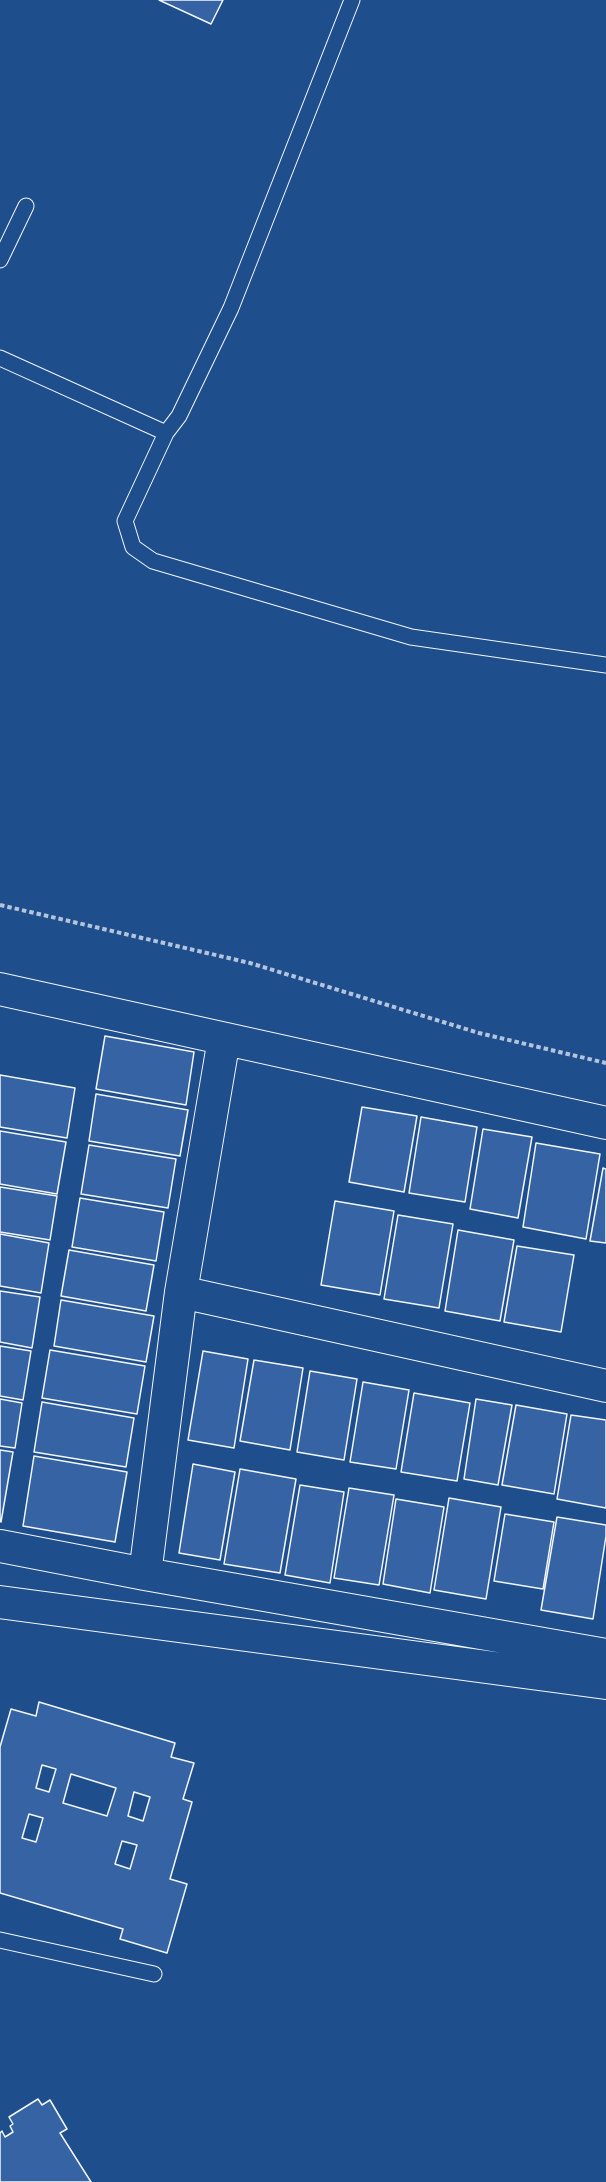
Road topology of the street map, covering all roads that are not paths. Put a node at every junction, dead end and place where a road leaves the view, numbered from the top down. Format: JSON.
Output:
{"nodes":[{"id":1,"x":352,"y":0,"type":"edge"},
{"id":2,"x":26,"y":206,"type":"dead end"},
{"id":3,"x":0,"y":260,"type":"edge"},
{"id":4,"x":0,"y":358,"type":"edge"},
{"id":5,"x":166,"y":433,"type":"junction"},
{"id":6,"x":606,"y":665,"type":"edge"},
{"id":7,"x":0,"y":989,"type":"edge"},
{"id":8,"x":224,"y":1039,"type":"junction"},
{"id":9,"x":606,"y":1123,"type":"edge"},
{"id":10,"x":181,"y":1292,"type":"junction"},
{"id":11,"x":606,"y":1386,"type":"edge"},
{"id":12,"x":0,"y":1546,"type":"edge"},
{"id":13,"x":146,"y":1574,"type":"junction"},
{"id":14,"x":0,"y":1602,"type":"edge"},
{"id":15,"x":606,"y":1655,"type":"edge"},
{"id":16,"x":606,"y":1683,"type":"edge"},
{"id":17,"x":0,"y":1940,"type":"edge"},
{"id":18,"x":154,"y":1974,"type":"dead end"}],
"edges":[{"from":1,"to":5,"type":"lane"},
{"from":2,"to":3,"type":"lane"},
{"from":4,"to":5,"type":"lane"},
{"from":5,"to":6,"type":"lane"},
{"from":7,"to":8,"type":"street"},
{"from":8,"to":9,"type":"street"},
{"from":8,"to":10,"type":"street"},
{"from":10,"to":11,"type":"street"},
{"from":10,"to":13,"type":"street"},
{"from":12,"to":13,"type":"street"},
{"from":13,"to":15,"type":"street"},
{"from":14,"to":16,"type":"street"},
{"from":17,"to":18,"type":"lane"}]}
